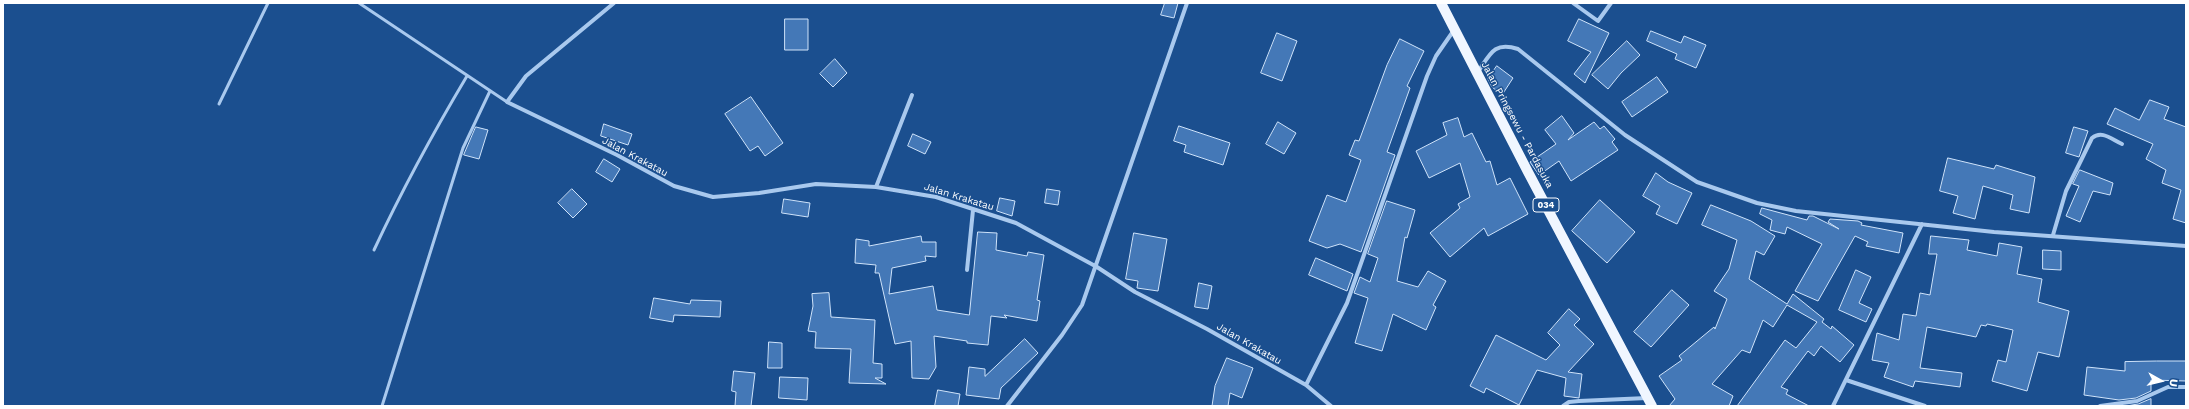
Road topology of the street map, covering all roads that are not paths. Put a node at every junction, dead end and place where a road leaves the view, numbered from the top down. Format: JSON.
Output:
{"nodes":[{"id":1,"x":268,"y":3,"type":"edge"},
{"id":2,"x":359,"y":3,"type":"edge"},
{"id":3,"x":614,"y":3,"type":"edge"},
{"id":4,"x":1187,"y":3,"type":"edge"},
{"id":5,"x":1441,"y":3,"type":"edge"},
{"id":6,"x":1573,"y":3,"type":"edge"},
{"id":7,"x":1611,"y":3,"type":"edge"},
{"id":8,"x":1454,"y":30,"type":"junction"},
{"id":9,"x":1477,"y":73,"type":"junction"},
{"id":10,"x":467,"y":76,"type":"junction"},
{"id":11,"x":490,"y":91,"type":"junction"},
{"id":12,"x":912,"y":95,"type":"dead end"},
{"id":13,"x":507,"y":102,"type":"junction"},
{"id":14,"x":219,"y":104,"type":"dead end"},
{"id":15,"x":2122,"y":144,"type":"dead end"},
{"id":16,"x":876,"y":187,"type":"junction"},
{"id":17,"x":973,"y":210,"type":"junction"},
{"id":18,"x":1922,"y":224,"type":"junction"},
{"id":19,"x":2053,"y":235,"type":"junction"},
{"id":20,"x":2186,"y":246,"type":"edge"},
{"id":21,"x":374,"y":250,"type":"dead end"},
{"id":22,"x":1097,"y":267,"type":"junction"},
{"id":23,"x":967,"y":270,"type":"dead end"},
{"id":24,"x":1846,"y":380,"type":"junction"},
{"id":25,"x":1306,"y":385,"type":"junction"},
{"id":26,"x":2186,"y":387,"type":"edge"},
{"id":27,"x":1650,"y":402,"type":"edge"},
{"id":28,"x":382,"y":406,"type":"edge"},
{"id":29,"x":1007,"y":406,"type":"edge"},
{"id":30,"x":1331,"y":406,"type":"edge"},
{"id":31,"x":1563,"y":406,"type":"edge"},
{"id":32,"x":1833,"y":406,"type":"edge"},
{"id":33,"x":1925,"y":406,"type":"edge"},
{"id":34,"x":2100,"y":406,"type":"edge"}],
"edges":[{"from":1,"to":14,"type":"lane"},
{"from":2,"to":10,"type":"lane"},
{"from":3,"to":13,"type":"street"},
{"from":4,"to":22,"type":"street"},
{"from":5,"to":8,"type":"main road","name":"Jalan Pringsewu - Pardasuka","number":"034"},
{"from":6,"to":7,"type":"street"},
{"from":8,"to":9,"type":"main road","name":"Jalan Pringsewu - Pardasuka","number":"034"},
{"from":8,"to":25,"type":"street"},
{"from":9,"to":18,"type":"street"},
{"from":9,"to":27,"type":"main road","name":"Jalan Pringsewu - Pardasuka","number":"034"},
{"from":10,"to":11,"type":"lane"},
{"from":10,"to":21,"type":"lane"},
{"from":11,"to":13,"type":"lane"},
{"from":11,"to":28,"type":"lane"},
{"from":12,"to":16,"type":"street"},
{"from":13,"to":16,"type":"street","name":"Jalan Krakatau"},
{"from":15,"to":19,"type":"street"},
{"from":16,"to":17,"type":"street","name":"Jalan Krakatau"},
{"from":17,"to":22,"type":"street","name":"Jalan Krakatau"},
{"from":17,"to":23,"type":"street"},
{"from":18,"to":19,"type":"street"},
{"from":18,"to":24,"type":"street"},
{"from":19,"to":20,"type":"street"},
{"from":22,"to":25,"type":"street","name":"Jalan Krakatau"},
{"from":22,"to":29,"type":"street"},
{"from":24,"to":32,"type":"street"},
{"from":24,"to":33,"type":"street"},
{"from":25,"to":30,"type":"street","name":"Jalan Krakatau"},
{"from":26,"to":34,"type":"street"},
{"from":27,"to":31,"type":"street"}]}
